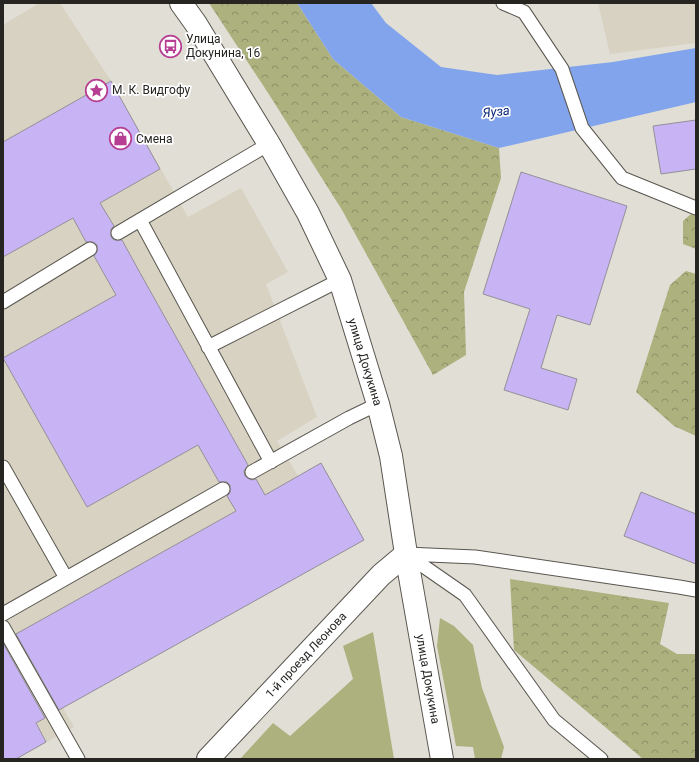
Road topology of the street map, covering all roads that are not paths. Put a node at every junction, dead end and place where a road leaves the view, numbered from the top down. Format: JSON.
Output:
{"nodes":[{"id":1,"x":181,"y":3,"type":"edge"},
{"id":2,"x":503,"y":3,"type":"edge"},
{"id":3,"x":269,"y":144,"type":"junction"},
{"id":4,"x":696,"y":208,"type":"edge"},
{"id":5,"x":140,"y":220,"type":"junction"},
{"id":6,"x":118,"y":233,"type":"dead end"},
{"id":7,"x":90,"y":249,"type":"dead end"},
{"id":8,"x":340,"y":280,"type":"junction"},
{"id":9,"x":3,"y":302,"type":"edge"},
{"id":10,"x":208,"y":347,"type":"junction"},
{"id":11,"x":378,"y":404,"type":"junction"},
{"id":12,"x":271,"y":462,"type":"junction"},
{"id":13,"x":3,"y":467,"type":"edge"},
{"id":14,"x":252,"y":472,"type":"dead end"},
{"id":15,"x":223,"y":489,"type":"dead end"},
{"id":16,"x":406,"y":554,"type":"junction"},
{"id":17,"x":66,"y":578,"type":"junction"},
{"id":18,"x":696,"y":590,"type":"edge"},
{"id":19,"x":3,"y":614,"type":"edge"},
{"id":20,"x":3,"y":627,"type":"edge"},
{"id":21,"x":78,"y":759,"type":"edge"},
{"id":22,"x":208,"y":759,"type":"edge"},
{"id":23,"x":442,"y":759,"type":"edge"},
{"id":24,"x":601,"y":759,"type":"edge"}],
"edges":[{"from":1,"to":3,"type":"street","name":"улица Докукина"},
{"from":2,"to":4,"type":"lane"},
{"from":3,"to":5,"type":"lane"},
{"from":3,"to":8,"type":"street","name":"улица Докукина"},
{"from":5,"to":6,"type":"lane"},
{"from":5,"to":10,"type":"lane"},
{"from":7,"to":9,"type":"lane"},
{"from":8,"to":10,"type":"lane"},
{"from":8,"to":11,"type":"street","name":"улица Докукина"},
{"from":10,"to":12,"type":"lane"},
{"from":11,"to":12,"type":"lane"},
{"from":11,"to":16,"type":"street","name":"улица Докукина"},
{"from":12,"to":14,"type":"lane"},
{"from":13,"to":17,"type":"lane"},
{"from":15,"to":17,"type":"lane"},
{"from":16,"to":18,"type":"lane"},
{"from":16,"to":22,"type":"street","name":"1-й проезд Леонова"},
{"from":16,"to":23,"type":"street","name":"улица Докукина"},
{"from":16,"to":24,"type":"lane"},
{"from":17,"to":19,"type":"lane"},
{"from":20,"to":21,"type":"lane"}]}
